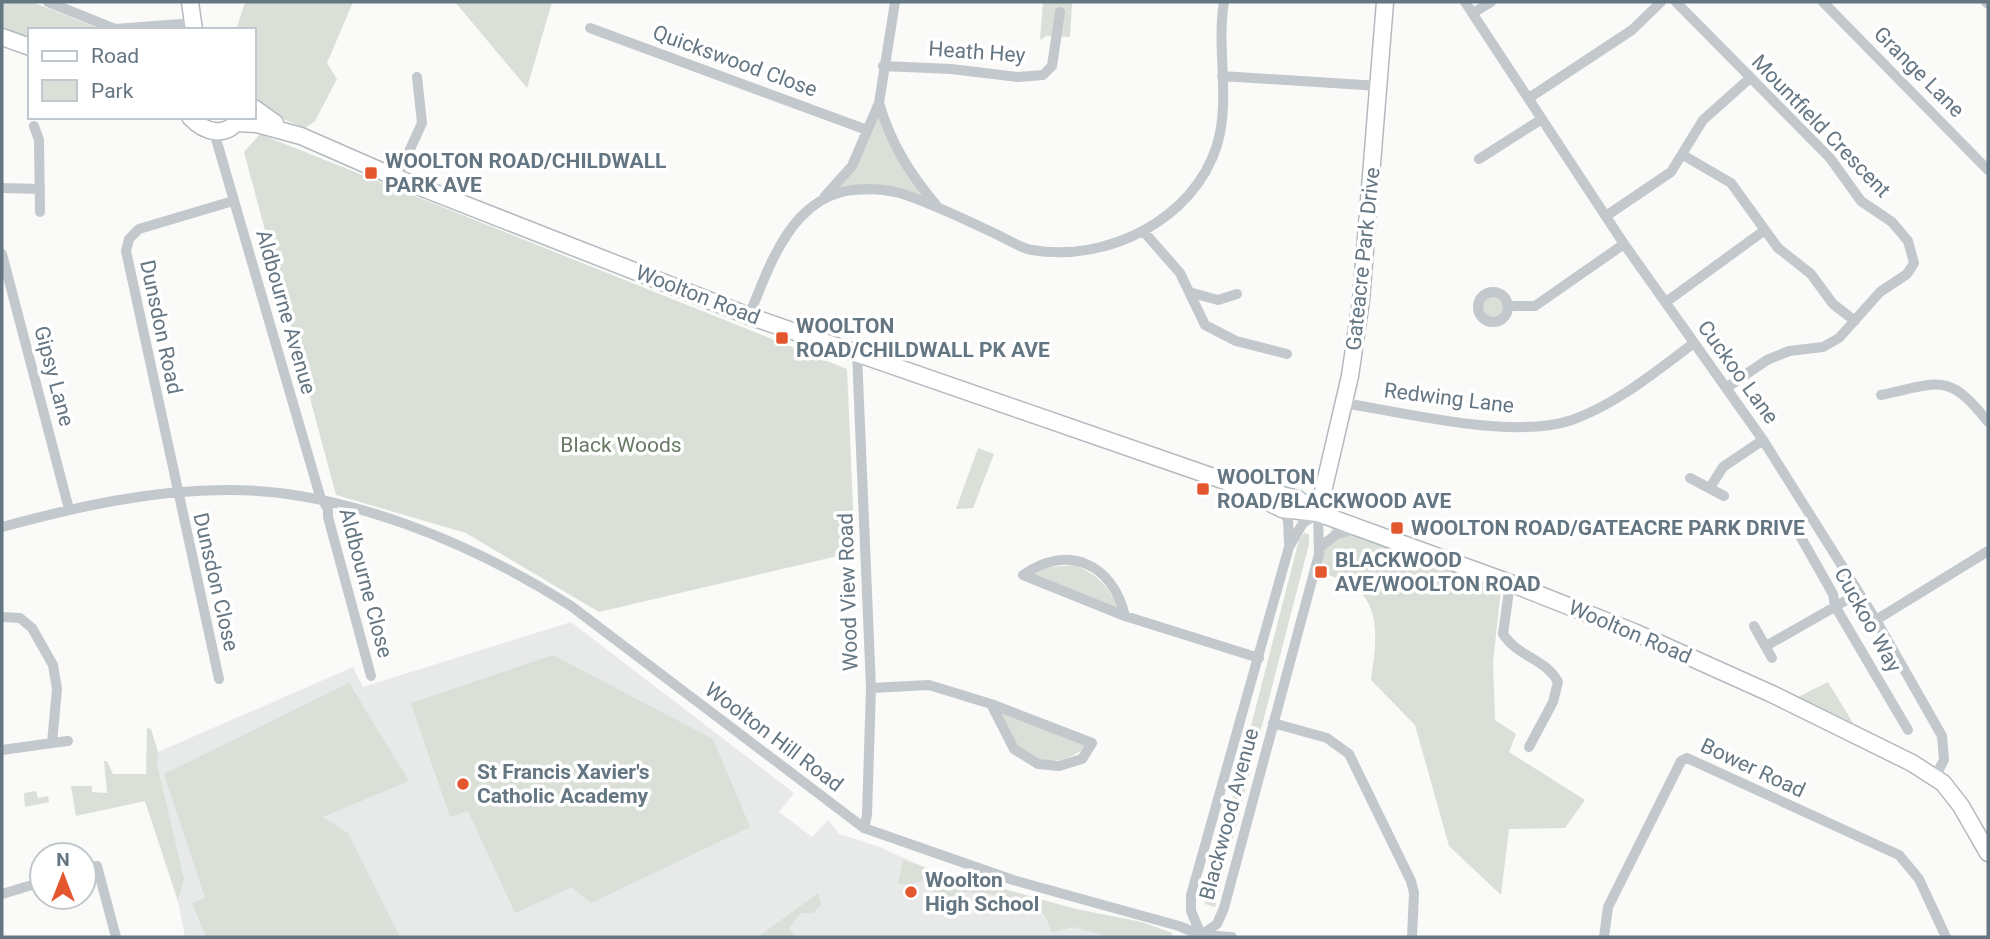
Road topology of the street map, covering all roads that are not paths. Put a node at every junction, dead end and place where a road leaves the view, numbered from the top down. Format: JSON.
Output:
{"nodes":[{"id":1,"x":48,"y":2,"type":"edge"},
{"id":2,"x":190,"y":2,"type":"edge"},
{"id":3,"x":895,"y":2,"type":"edge"},
{"id":4,"x":1224,"y":2,"type":"edge"},
{"id":5,"x":1385,"y":2,"type":"edge"},
{"id":6,"x":1465,"y":2,"type":"edge"},
{"id":7,"x":1490,"y":2,"type":"edge"},
{"id":8,"x":1661,"y":2,"type":"edge"},
{"id":9,"x":1676,"y":2,"type":"edge"},
{"id":10,"x":1822,"y":2,"type":"edge"},
{"id":11,"x":1060,"y":12,"type":"dead end"},
{"id":12,"x":1473,"y":13,"type":"junction"},
{"id":13,"x":194,"y":27,"type":"edge"},
{"id":14,"x":113,"y":28,"type":"edge"},
{"id":15,"x":154,"y":28,"type":"edge"},
{"id":16,"x":590,"y":28,"type":"dead end"},
{"id":17,"x":2,"y":37,"type":"edge"},
{"id":18,"x":28,"y":46,"type":"edge"},
{"id":19,"x":883,"y":66,"type":"junction"},
{"id":20,"x":1222,"y":76,"type":"junction"},
{"id":21,"x":417,"y":77,"type":"dead end"},
{"id":22,"x":1749,"y":79,"type":"junction"},
{"id":23,"x":1379,"y":86,"type":"junction"},
{"id":24,"x":1529,"y":98,"type":"junction"},
{"id":25,"x":880,"y":103,"type":"junction"},
{"id":26,"x":256,"y":109,"type":"edge"},
{"id":27,"x":192,"y":119,"type":"edge"},
{"id":28,"x":1542,"y":119,"type":"junction"},
{"id":29,"x":238,"y":120,"type":"edge"},
{"id":30,"x":34,"y":126,"type":"dead end"},
{"id":31,"x":867,"y":130,"type":"junction"},
{"id":32,"x":214,"y":132,"type":"junction"},
{"id":33,"x":293,"y":133,"type":"junction"},
{"id":34,"x":1684,"y":155,"type":"junction"},
{"id":35,"x":1479,"y":159,"type":"dead end"},
{"id":36,"x":1987,"y":167,"type":"edge"},
{"id":37,"x":397,"y":178,"type":"junction"},
{"id":38,"x":2,"y":188,"type":"edge"},
{"id":39,"x":40,"y":188,"type":"junction"},
{"id":40,"x":825,"y":196,"type":"junction"},
{"id":41,"x":233,"y":201,"type":"junction"},
{"id":42,"x":939,"y":208,"type":"junction"},
{"id":43,"x":40,"y":212,"type":"dead end"},
{"id":44,"x":1606,"y":216,"type":"junction"},
{"id":45,"x":1765,"y":230,"type":"junction"},
{"id":46,"x":1144,"y":232,"type":"junction"},
{"id":47,"x":1624,"y":244,"type":"junction"},
{"id":48,"x":2,"y":254,"type":"edge"},
{"id":49,"x":1189,"y":292,"type":"junction"},
{"id":50,"x":1237,"y":294,"type":"dead end"},
{"id":51,"x":1666,"y":302,"type":"junction"},
{"id":52,"x":1508,"y":306,"type":"dead end"},
{"id":53,"x":749,"y":316,"type":"junction"},
{"id":54,"x":1855,"y":321,"type":"junction"},
{"id":55,"x":1694,"y":343,"type":"junction"},
{"id":56,"x":857,"y":354,"type":"junction"},
{"id":57,"x":1287,"y":354,"type":"dead end"},
{"id":58,"x":1726,"y":388,"type":"junction"},
{"id":59,"x":1881,"y":395,"type":"dead end"},
{"id":60,"x":1345,"y":403,"type":"junction"},
{"id":61,"x":1988,"y":422,"type":"edge"},
{"id":62,"x":1763,"y":440,"type":"junction"},
{"id":63,"x":1690,"y":478,"type":"dead end"},
{"id":64,"x":1228,"y":482,"type":"junction"},
{"id":65,"x":1711,"y":486,"type":"junction"},
{"id":66,"x":177,"y":492,"type":"junction"},
{"id":67,"x":1724,"y":496,"type":"dead end"},
{"id":68,"x":322,"y":502,"type":"junction"},
{"id":69,"x":69,"y":509,"type":"junction"},
{"id":70,"x":1282,"y":509,"type":"junction"},
{"id":71,"x":1316,"y":512,"type":"junction"},
{"id":72,"x":2,"y":527,"type":"edge"},
{"id":73,"x":1361,"y":527,"type":"junction"},
{"id":74,"x":1795,"y":527,"type":"dead end"},
{"id":75,"x":1289,"y":547,"type":"junction"},
{"id":76,"x":1320,"y":547,"type":"junction"},
{"id":77,"x":1988,"y":551,"type":"edge"},
{"id":78,"x":1510,"y":583,"type":"junction"},
{"id":79,"x":1859,"y":593,"type":"junction"},
{"id":80,"x":1835,"y":606,"type":"junction"},
{"id":81,"x":1125,"y":616,"type":"junction"},
{"id":82,"x":2,"y":617,"type":"edge"},
{"id":83,"x":1876,"y":620,"type":"junction"},
{"id":84,"x":1754,"y":626,"type":"dead end"},
{"id":85,"x":1766,"y":646,"type":"junction"},
{"id":86,"x":1259,"y":658,"type":"junction"},
{"id":87,"x":1772,"y":658,"type":"dead end"},
{"id":88,"x":370,"y":676,"type":"dead end"},
{"id":89,"x":219,"y":680,"type":"dead end"},
{"id":90,"x":871,"y":688,"type":"junction"},
{"id":91,"x":990,"y":704,"type":"junction"},
{"id":92,"x":1273,"y":723,"type":"junction"},
{"id":93,"x":1908,"y":730,"type":"dead end"},
{"id":94,"x":68,"y":741,"type":"dead end"},
{"id":95,"x":52,"y":743,"type":"junction"},
{"id":96,"x":1529,"y":747,"type":"dead end"},
{"id":97,"x":2,"y":750,"type":"edge"},
{"id":98,"x":1935,"y":778,"type":"junction"},
{"id":99,"x":864,"y":828,"type":"junction"},
{"id":100,"x":1988,"y":853,"type":"edge"},
{"id":101,"x":98,"y":870,"type":"edge"},
{"id":102,"x":28,"y":886,"type":"edge"},
{"id":103,"x":2,"y":894,"type":"edge"},
{"id":104,"x":117,"y":937,"type":"edge"},
{"id":105,"x":1200,"y":937,"type":"edge"},
{"id":106,"x":1232,"y":937,"type":"edge"},
{"id":107,"x":1412,"y":937,"type":"edge"},
{"id":108,"x":1604,"y":937,"type":"edge"},
{"id":109,"x":1946,"y":937,"type":"edge"}],
"edges":[{"from":1,"to":14,"type":"street"},
{"from":2,"to":13,"type":"street"},
{"from":3,"to":19,"type":"street"},
{"from":4,"to":20,"type":"street"},
{"from":5,"to":23,"type":"street","name":"Gateacre Park Drive"},
{"from":6,"to":12,"type":"street","name":"Cuckoo Lane"},
{"from":7,"to":12,"type":"street"},
{"from":8,"to":24,"type":"street"},
{"from":9,"to":22,"type":"street","name":"Mountfield Crescent"},
{"from":10,"to":36,"type":"street","name":"Grange Lane"},
{"from":11,"to":19,"type":"street","name":"Heath Hey"},
{"from":12,"to":24,"type":"street","name":"Cuckoo Lane"},
{"from":13,"to":15,"type":"street"},
{"from":16,"to":31,"type":"street","name":"Quickswood Close"},
{"from":17,"to":18,"type":"street"},
{"from":19,"to":25,"type":"street"},
{"from":20,"to":23,"type":"street"},
{"from":20,"to":46,"type":"street"},
{"from":21,"to":37,"type":"street"},
{"from":22,"to":34,"type":"street"},
{"from":22,"to":54,"type":"street","name":"Mountfield Crescent"},
{"from":23,"to":60,"type":"street","name":"Gateacre Park Drive"},
{"from":24,"to":28,"type":"street","name":"Cuckoo Lane"},
{"from":25,"to":31,"type":"street"},
{"from":25,"to":42,"type":"street"},
{"from":26,"to":33,"type":"street","name":"Woolton Road"},
{"from":27,"to":32,"type":"street"},
{"from":28,"to":35,"type":"street"},
{"from":28,"to":44,"type":"street","name":"Cuckoo Lane"},
{"from":29,"to":32,"type":"street"},
{"from":29,"to":33,"type":"street","name":"Woolton Road"},
{"from":30,"to":39,"type":"street"},
{"from":31,"to":40,"type":"street"},
{"from":32,"to":41,"type":"street","name":"Aldbourne Avenue"},
{"from":33,"to":37,"type":"street","name":"Woolton Road"},
{"from":34,"to":44,"type":"street"},
{"from":34,"to":45,"type":"street"},
{"from":37,"to":53,"type":"street","name":"Woolton Road"},
{"from":38,"to":39,"type":"street"},
{"from":39,"to":43,"type":"street"},
{"from":40,"to":42,"type":"street"},
{"from":40,"to":53,"type":"street"},
{"from":41,"to":66,"type":"street","name":"Dunsdon Road"},
{"from":41,"to":68,"type":"street","name":"Aldbourne Avenue"},
{"from":42,"to":46,"type":"street"},
{"from":44,"to":47,"type":"street","name":"Cuckoo Lane"},
{"from":45,"to":51,"type":"street"},
{"from":45,"to":54,"type":"street"},
{"from":46,"to":49,"type":"street"},
{"from":47,"to":51,"type":"street","name":"Cuckoo Lane"},
{"from":47,"to":52,"type":"street"},
{"from":48,"to":69,"type":"street","name":"Gipsy Lane"},
{"from":49,"to":50,"type":"street"},
{"from":49,"to":57,"type":"street"},
{"from":51,"to":55,"type":"street","name":"Cuckoo Lane"},
{"from":53,"to":56,"type":"street","name":"Woolton Road"},
{"from":54,"to":58,"type":"street","name":"Mountfield Crescent"},
{"from":55,"to":58,"type":"street","name":"Cuckoo Lane"},
{"from":55,"to":60,"type":"street","name":"Redwing Lane"},
{"from":56,"to":64,"type":"street","name":"Woolton Road"},
{"from":56,"to":90,"type":"street","name":"Wood View Road"},
{"from":58,"to":62,"type":"street","name":"Cuckoo Lane"},
{"from":59,"to":61,"type":"street"},
{"from":60,"to":71,"type":"street","name":"Gateacre Park Drive"},
{"from":62,"to":65,"type":"street"},
{"from":62,"to":79,"type":"street","name":"Cuckoo Lane"},
{"from":63,"to":65,"type":"street"},
{"from":64,"to":70,"type":"street","name":"Woolton Road"},
{"from":64,"to":71,"type":"street","name":"Woolton Road"},
{"from":65,"to":67,"type":"street"},
{"from":66,"to":68,"type":"street","name":"Woolton Hill Road"},
{"from":66,"to":69,"type":"street","name":"Woolton Hill Road"},
{"from":66,"to":89,"type":"street","name":"Dunsdon Close"},
{"from":68,"to":88,"type":"street","name":"Aldbourne Close"},
{"from":68,"to":99,"type":"street","name":"Woolton Hill Road"},
{"from":69,"to":72,"type":"street","name":"Woolton Hill Road"},
{"from":70,"to":71,"type":"street","name":"Woolton Road"},
{"from":70,"to":75,"type":"street","name":"Blackwood Avenue"},
{"from":71,"to":73,"type":"street","name":"Woolton Road"},
{"from":71,"to":75,"type":"street","name":"Blackwood Avenue"},
{"from":71,"to":76,"type":"street","name":"Blackwood Avenue"},
{"from":73,"to":76,"type":"street"},
{"from":73,"to":78,"type":"street","name":"Woolton Road"},
{"from":74,"to":80,"type":"street","name":"Cuckoo Way"},
{"from":75,"to":86,"type":"street","name":"Blackwood Avenue"},
{"from":76,"to":92,"type":"street","name":"Blackwood Avenue"},
{"from":77,"to":83,"type":"street"},
{"from":78,"to":96,"type":"street"},
{"from":78,"to":98,"type":"street","name":"Woolton Road"},
{"from":79,"to":80,"type":"street"},
{"from":79,"to":83,"type":"street","name":"Cuckoo Lane"},
{"from":80,"to":85,"type":"street"},
{"from":80,"to":93,"type":"street","name":"Cuckoo Way"},
{"from":81,"to":81,"type":"street"},
{"from":81,"to":86,"type":"street"},
{"from":82,"to":95,"type":"street"},
{"from":83,"to":98,"type":"street","name":"Cuckoo Lane"},
{"from":84,"to":85,"type":"street"},
{"from":85,"to":87,"type":"street"},
{"from":86,"to":105,"type":"street","name":"Blackwood Avenue"},
{"from":90,"to":91,"type":"street"},
{"from":90,"to":99,"type":"street","name":"Wood View Road"},
{"from":91,"to":91,"type":"street"},
{"from":92,"to":105,"type":"street","name":"Blackwood Avenue"},
{"from":92,"to":107,"type":"street"},
{"from":94,"to":95,"type":"street"},
{"from":95,"to":97,"type":"street"},
{"from":98,"to":100,"type":"street"},
{"from":99,"to":105,"type":"street","name":"Woolton Hill Road"},
{"from":101,"to":104,"type":"street"},
{"from":102,"to":103,"type":"street"},
{"from":105,"to":106,"type":"street","name":"Woolton Hill Road"},
{"from":108,"to":109,"type":"street","name":"Bower Road"}]}
